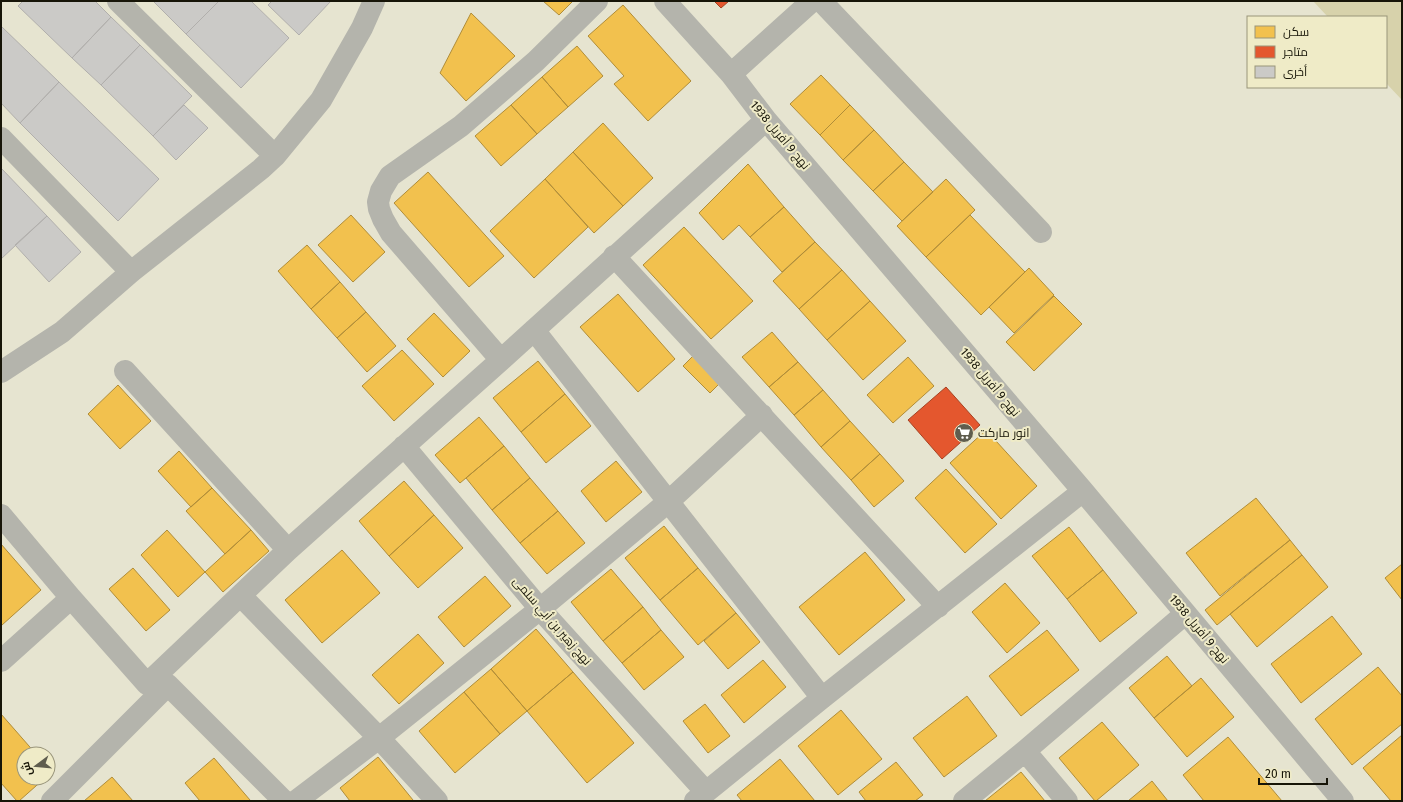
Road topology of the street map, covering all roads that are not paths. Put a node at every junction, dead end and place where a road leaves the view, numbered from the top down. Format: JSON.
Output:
{"nodes":[{"id":1,"x":118,"y":1,"type":"edge"},
{"id":2,"x":374,"y":1,"type":"edge"},
{"id":3,"x":597,"y":1,"type":"edge"},
{"id":4,"x":665,"y":1,"type":"edge"},
{"id":5,"x":812,"y":1,"type":"edge"},
{"id":6,"x":821,"y":1,"type":"edge"},
{"id":7,"x":731,"y":74,"type":"junction"},
{"id":8,"x":766,"y":120,"type":"junction"},
{"id":9,"x":1,"y":138,"type":"edge"},
{"id":10,"x":275,"y":156,"type":"junction"},
{"id":11,"x":1041,"y":232,"type":"dead end"},
{"id":12,"x":614,"y":256,"type":"junction"},
{"id":13,"x":131,"y":272,"type":"junction"},
{"id":14,"x":534,"y":330,"type":"junction"},
{"id":15,"x":501,"y":360,"type":"junction"},
{"id":16,"x":125,"y":371,"type":"dead end"},
{"id":17,"x":1,"y":372,"type":"edge"},
{"id":18,"x":762,"y":415,"type":"junction"},
{"id":19,"x":404,"y":446,"type":"junction"},
{"id":20,"x":1083,"y":491,"type":"junction"},
{"id":21,"x":668,"y":502,"type":"junction"},
{"id":22,"x":1,"y":515,"type":"edge"},
{"id":23,"x":288,"y":550,"type":"junction"},
{"id":24,"x":240,"y":596,"type":"junction"},
{"id":25,"x":71,"y":598,"type":"junction"},
{"id":26,"x":938,"y":607,"type":"junction"},
{"id":27,"x":540,"y":609,"type":"junction"},
{"id":28,"x":1185,"y":614,"type":"junction"},
{"id":29,"x":1,"y":661,"type":"edge"},
{"id":30,"x":158,"y":685,"type":"junction"},
{"id":31,"x":822,"y":698,"type":"junction"},
{"id":32,"x":379,"y":738,"type":"junction"},
{"id":33,"x":1025,"y":751,"type":"junction"},
{"id":34,"x":700,"y":796,"type":"edge"},
{"id":35,"x":52,"y":801,"type":"edge"},
{"id":36,"x":284,"y":801,"type":"edge"},
{"id":37,"x":296,"y":801,"type":"edge"},
{"id":38,"x":437,"y":801,"type":"edge"},
{"id":39,"x":964,"y":801,"type":"edge"},
{"id":40,"x":1067,"y":801,"type":"edge"},
{"id":41,"x":1343,"y":801,"type":"edge"}],
"edges":[{"from":1,"to":10,"type":"street"},
{"from":2,"to":10,"type":"street"},
{"from":3,"to":15,"type":"street"},
{"from":4,"to":7,"type":"street","name":"نهج 9 أفريل 1938"},
{"from":5,"to":7,"type":"street"},
{"from":6,"to":11,"type":"street"},
{"from":7,"to":8,"type":"street","name":"نهج 9 أفريل 1938"},
{"from":8,"to":12,"type":"street"},
{"from":8,"to":20,"type":"street","name":"نهج 9 أفريل 1938"},
{"from":9,"to":13,"type":"street"},
{"from":10,"to":13,"type":"street"},
{"from":12,"to":14,"type":"street"},
{"from":12,"to":18,"type":"street"},
{"from":13,"to":17,"type":"street"},
{"from":14,"to":15,"type":"street"},
{"from":14,"to":21,"type":"street"},
{"from":15,"to":19,"type":"street"},
{"from":16,"to":23,"type":"street"},
{"from":18,"to":21,"type":"street"},
{"from":18,"to":26,"type":"street"},
{"from":19,"to":23,"type":"street"},
{"from":19,"to":27,"type":"street","name":"نهج زهير بن أبي سلمى"},
{"from":20,"to":26,"type":"street"},
{"from":20,"to":28,"type":"street","name":"نهج 9 أفريل 1938"},
{"from":21,"to":27,"type":"street"},
{"from":21,"to":31,"type":"street"},
{"from":22,"to":25,"type":"street"},
{"from":23,"to":24,"type":"street"},
{"from":24,"to":30,"type":"street"},
{"from":24,"to":32,"type":"street"},
{"from":25,"to":29,"type":"street"},
{"from":25,"to":30,"type":"street"},
{"from":26,"to":31,"type":"street"},
{"from":27,"to":32,"type":"street"},
{"from":27,"to":34,"type":"street","name":"نهج زهير بن أبي سلمى"},
{"from":28,"to":33,"type":"street"},
{"from":28,"to":41,"type":"street","name":"نهج 9 أفريل 1938"},
{"from":30,"to":35,"type":"street"},
{"from":30,"to":36,"type":"street"},
{"from":31,"to":34,"type":"street"},
{"from":32,"to":37,"type":"street"},
{"from":32,"to":38,"type":"street"},
{"from":33,"to":39,"type":"street"},
{"from":33,"to":40,"type":"street"}]}
